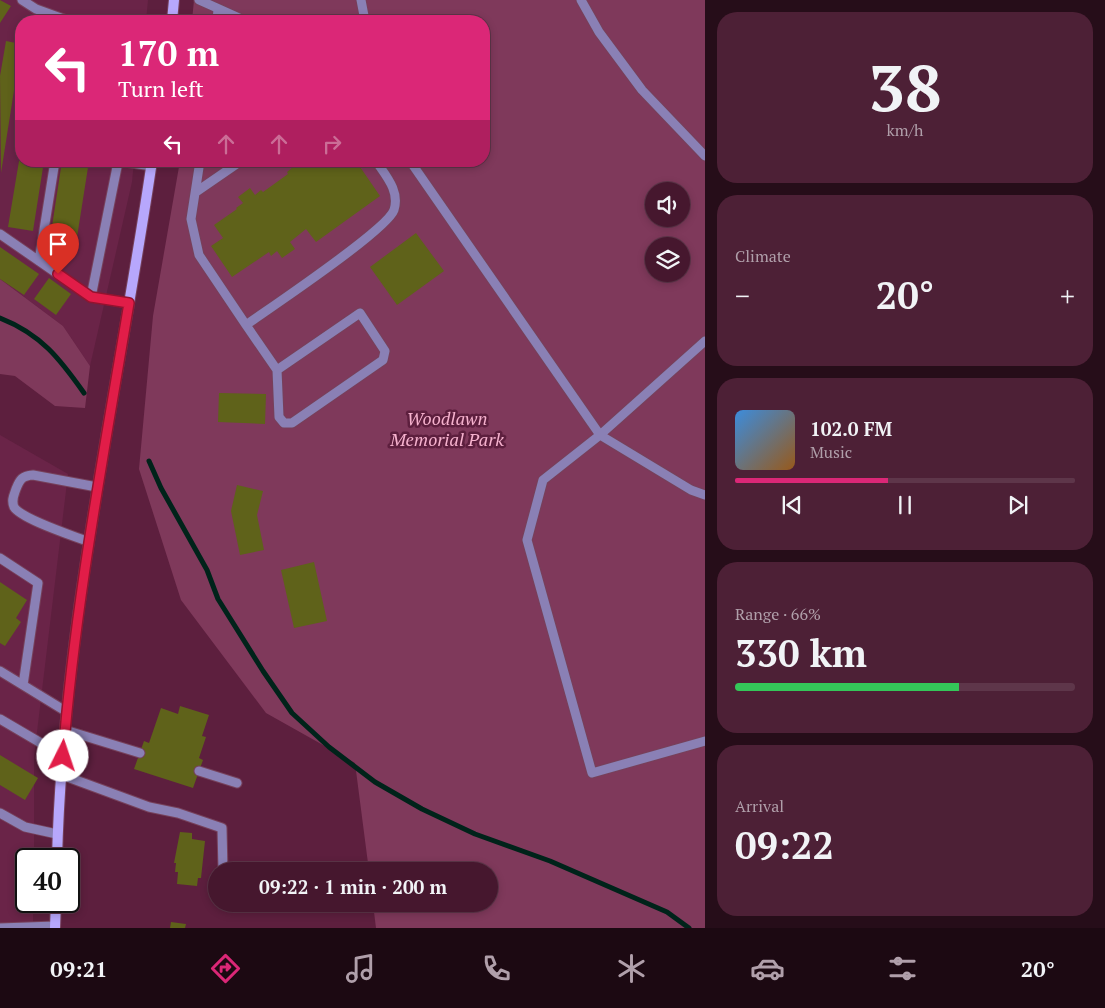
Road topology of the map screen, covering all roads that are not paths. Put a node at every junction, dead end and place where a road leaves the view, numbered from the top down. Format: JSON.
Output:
{"nodes":[{"id":1,"x":22,"y":0,"type":"edge"},
{"id":2,"x":174,"y":0,"type":"edge"},
{"id":3,"x":199,"y":0,"type":"edge"},
{"id":4,"x":361,"y":0,"type":"edge"},
{"id":5,"x":581,"y":0,"type":"edge"},
{"id":6,"x":218,"y":9,"type":"junction"},
{"id":7,"x":52,"y":15,"type":"edge"},
{"id":8,"x":173,"y":15,"type":"edge"},
{"id":9,"x":218,"y":15,"type":"edge"},
{"id":10,"x":232,"y":15,"type":"edge"},
{"id":11,"x":365,"y":15,"type":"edge"},
{"id":12,"x":705,"y":156,"type":"edge"},
{"id":13,"x":54,"y":167,"type":"edge"},
{"id":14,"x":117,"y":167,"type":"edge"},
{"id":15,"x":152,"y":167,"type":"edge"},
{"id":16,"x":199,"y":167,"type":"edge"},
{"id":17,"x":232,"y":167,"type":"edge"},
{"id":18,"x":380,"y":167,"type":"edge"},
{"id":19,"x":414,"y":167,"type":"edge"},
{"id":20,"x":196,"y":192,"type":"junction"},
{"id":21,"x":0,"y":234,"type":"edge"},
{"id":22,"x":39,"y":261,"type":"junction"},
{"id":23,"x":91,"y":297,"type":"junction"},
{"id":24,"x":129,"y":303,"type":"junction"},
{"id":25,"x":246,"y":325,"type":"junction"},
{"id":26,"x":705,"y":341,"type":"edge"},
{"id":27,"x":277,"y":370,"type":"junction"},
{"id":28,"x":600,"y":435,"type":"junction"},
{"id":29,"x":97,"y":487,"type":"junction"},
{"id":30,"x":705,"y":495,"type":"edge"},
{"id":31,"x":89,"y":542,"type":"junction"},
{"id":32,"x":0,"y":558,"type":"edge"},
{"id":33,"x":0,"y":671,"type":"edge"},
{"id":34,"x":24,"y":685,"type":"junction"},
{"id":35,"x":66,"y":712,"type":"junction"},
{"id":36,"x":0,"y":719,"type":"edge"},
{"id":37,"x":65,"y":730,"type":"junction"},
{"id":38,"x":705,"y":741,"type":"edge"},
{"id":39,"x":140,"y":753,"type":"dead end"},
{"id":40,"x":63,"y":756,"type":"junction"},
{"id":41,"x":199,"y":771,"type":"dead end"},
{"id":42,"x":62,"y":775,"type":"junction"},
{"id":43,"x":236,"y":782,"type":"dead end"},
{"id":44,"x":0,"y":813,"type":"edge"},
{"id":45,"x":57,"y":834,"type":"junction"},
{"id":46,"x":57,"y":848,"type":"edge"},
{"id":47,"x":223,"y":862,"type":"edge"},
{"id":48,"x":56,"y":913,"type":"edge"},
{"id":49,"x":55,"y":927,"type":"edge"},
{"id":50,"x":0,"y":928,"type":"edge"}],
"edges":[{"from":1,"to":7,"type":"lane"},
{"from":2,"to":8,"type":"street"},
{"from":3,"to":6,"type":"lane"},
{"from":4,"to":11,"type":"lane"},
{"from":5,"to":12,"type":"lane"},
{"from":6,"to":9,"type":"lane"},
{"from":6,"to":10,"type":"lane"},
{"from":13,"to":22,"type":"lane"},
{"from":14,"to":23,"type":"lane"},
{"from":15,"to":24,"type":"street"},
{"from":16,"to":20,"type":"lane"},
{"from":17,"to":20,"type":"lane"},
{"from":18,"to":25,"type":"lane"},
{"from":19,"to":28,"type":"lane"},
{"from":20,"to":25,"type":"lane"},
{"from":21,"to":22,"type":"lane"},
{"from":22,"to":23,"type":"lane"},
{"from":23,"to":24,"type":"lane"},
{"from":24,"to":29,"type":"street"},
{"from":25,"to":27,"type":"lane"},
{"from":26,"to":28,"type":"lane"},
{"from":27,"to":27,"type":"lane"},
{"from":28,"to":30,"type":"lane"},
{"from":28,"to":38,"type":"lane"},
{"from":29,"to":31,"type":"street"},
{"from":29,"to":31,"type":"lane"},
{"from":31,"to":35,"type":"street"},
{"from":32,"to":34,"type":"lane"},
{"from":33,"to":34,"type":"lane"},
{"from":34,"to":35,"type":"lane"},
{"from":35,"to":37,"type":"street"},
{"from":36,"to":40,"type":"lane"},
{"from":37,"to":39,"type":"lane"},
{"from":37,"to":40,"type":"street"},
{"from":40,"to":42,"type":"street"},
{"from":41,"to":43,"type":"lane"},
{"from":42,"to":45,"type":"street"},
{"from":42,"to":47,"type":"lane"},
{"from":44,"to":45,"type":"lane"},
{"from":45,"to":46,"type":"street"},
{"from":48,"to":49,"type":"street"},
{"from":49,"to":50,"type":"lane"}]}
